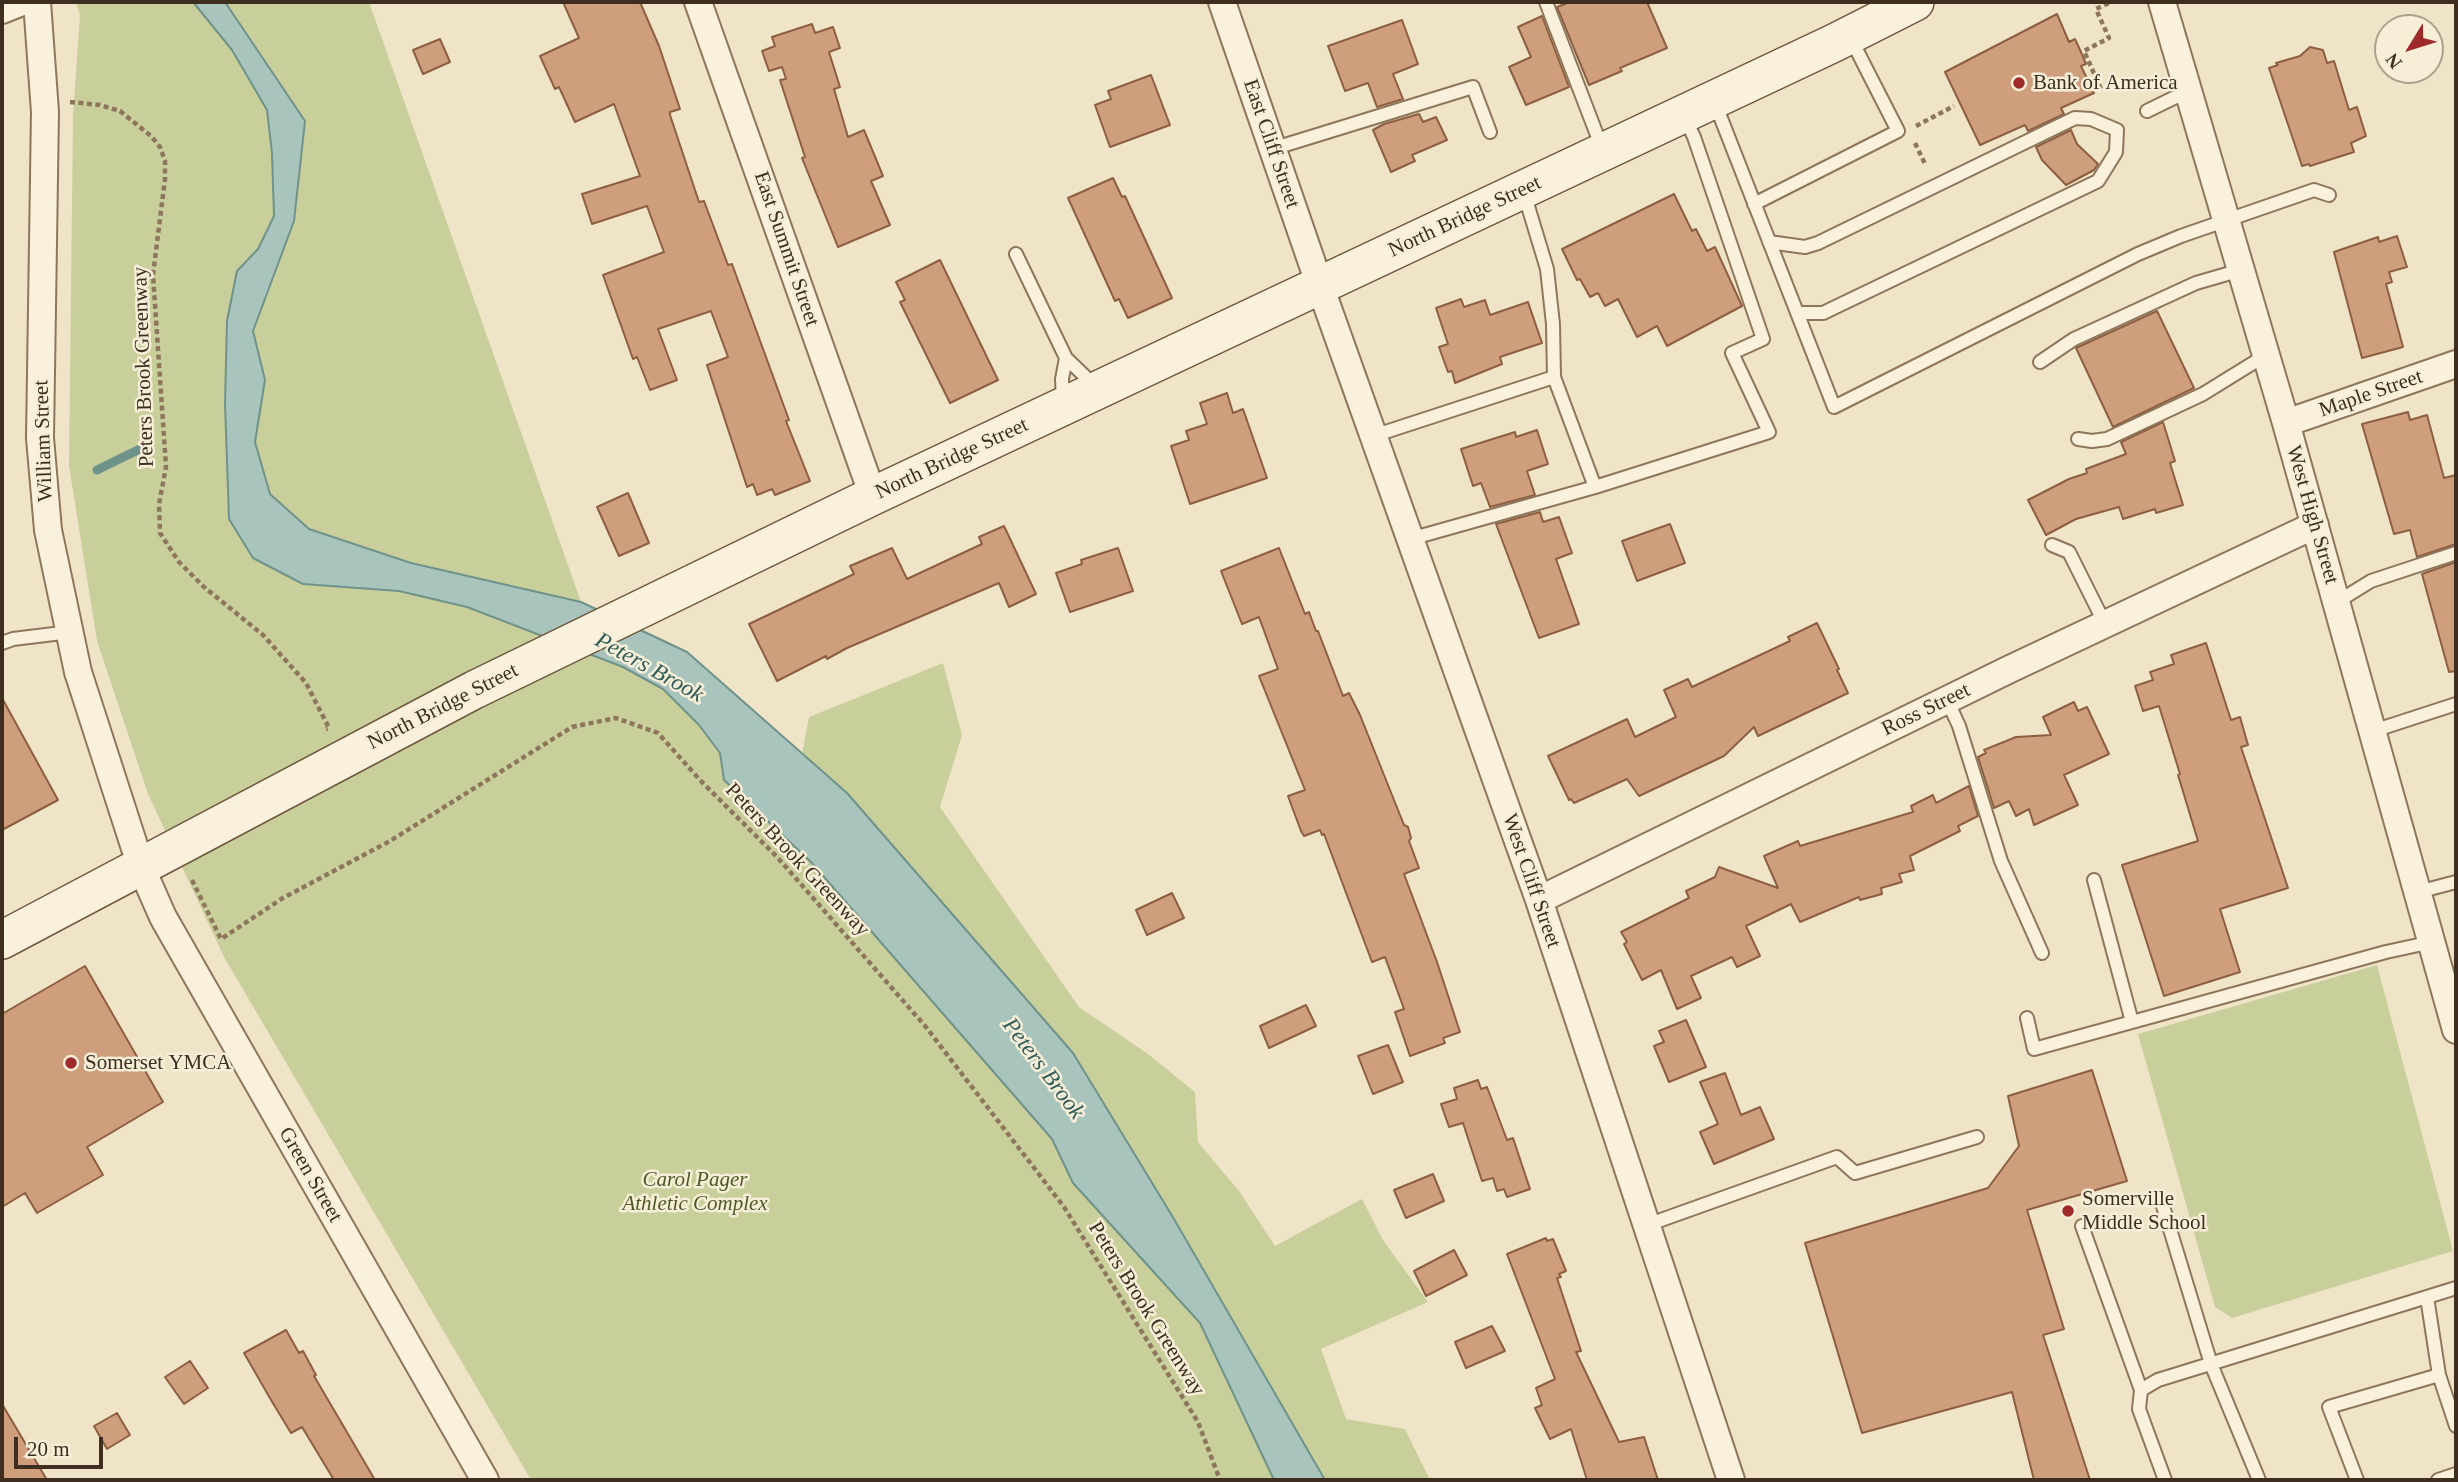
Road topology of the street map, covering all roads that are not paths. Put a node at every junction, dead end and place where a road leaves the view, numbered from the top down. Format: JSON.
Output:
{"nodes":[{"id":1,"x":22,"y":2,"type":"edge"},
{"id":2,"x":37,"y":2,"type":"edge"},
{"id":3,"x":698,"y":2,"type":"edge"},
{"id":4,"x":1222,"y":2,"type":"edge"},
{"id":5,"x":1546,"y":2,"type":"edge"},
{"id":6,"x":1915,"y":2,"type":"edge"},
{"id":7,"x":2162,"y":2,"type":"edge"},
{"id":8,"x":2,"y":10,"type":"edge"},
{"id":9,"x":1849,"y":35,"type":"junction"},
{"id":10,"x":2188,"y":91,"type":"junction"},
{"id":11,"x":1699,"y":107,"type":"junction"},
{"id":12,"x":2147,"y":111,"type":"dead end"},
{"id":13,"x":1490,"y":132,"type":"dead end"},
{"id":14,"x":1272,"y":149,"type":"junction"},
{"id":15,"x":1604,"y":152,"type":"junction"},
{"id":16,"x":1523,"y":190,"type":"junction"},
{"id":17,"x":2329,"y":195,"type":"dead end"},
{"id":18,"x":1754,"y":204,"type":"junction"},
{"id":19,"x":2226,"y":222,"type":"junction"},
{"id":20,"x":1769,"y":242,"type":"junction"},
{"id":21,"x":1016,"y":254,"type":"dead end"},
{"id":22,"x":2241,"y":271,"type":"junction"},
{"id":23,"x":1320,"y":286,"type":"junction"},
{"id":24,"x":1797,"y":313,"type":"junction"},
{"id":25,"x":2266,"y":355,"type":"junction"},
{"id":26,"x":1066,"y":358,"type":"junction"},
{"id":27,"x":2040,"y":362,"type":"dead end"},
{"id":28,"x":2456,"y":364,"type":"edge"},
{"id":29,"x":1554,"y":377,"type":"junction"},
{"id":30,"x":1099,"y":390,"type":"junction"},
{"id":31,"x":1063,"y":407,"type":"junction"},
{"id":32,"x":2286,"y":423,"type":"junction"},
{"id":33,"x":1373,"y":436,"type":"junction"},
{"id":34,"x":2078,"y":439,"type":"dead end"},
{"id":35,"x":1595,"y":487,"type":"junction"},
{"id":36,"x":873,"y":496,"type":"junction"},
{"id":37,"x":2315,"y":525,"type":"junction"},
{"id":38,"x":1410,"y":539,"type":"junction"},
{"id":39,"x":2052,"y":545,"type":"dead end"},
{"id":40,"x":2456,"y":553,"type":"edge"},
{"id":41,"x":2337,"y":601,"type":"junction"},
{"id":42,"x":2105,"y":624,"type":"junction"},
{"id":43,"x":70,"y":632,"type":"junction"},
{"id":44,"x":2,"y":643,"type":"edge"},
{"id":45,"x":1947,"y":700,"type":"junction"},
{"id":46,"x":2456,"y":704,"type":"edge"},
{"id":47,"x":2373,"y":731,"type":"junction"},
{"id":48,"x":141,"y":867,"type":"junction"},
{"id":49,"x":2094,"y":880,"type":"dead end"},
{"id":50,"x":2456,"y":882,"type":"edge"},
{"id":51,"x":2418,"y":892,"type":"junction"},
{"id":52,"x":1538,"y":900,"type":"junction"},
{"id":53,"x":2,"y":940,"type":"edge"},
{"id":54,"x":2432,"y":942,"type":"junction"},
{"id":55,"x":2042,"y":953,"type":"dead end"},
{"id":56,"x":2027,"y":1018,"type":"dead end"},
{"id":57,"x":2132,"y":1022,"type":"junction"},
{"id":58,"x":2456,"y":1030,"type":"edge"},
{"id":59,"x":1977,"y":1137,"type":"dead end"},
{"id":60,"x":2162,"y":1203,"type":"dead end"},
{"id":61,"x":1647,"y":1225,"type":"junction"},
{"id":62,"x":2082,"y":1226,"type":"dead end"},
{"id":63,"x":2456,"y":1288,"type":"edge"},
{"id":64,"x":2427,"y":1297,"type":"junction"},
{"id":65,"x":2211,"y":1364,"type":"junction"},
{"id":66,"x":2439,"y":1375,"type":"junction"},
{"id":67,"x":2141,"y":1391,"type":"junction"},
{"id":68,"x":2456,"y":1426,"type":"edge"},
{"id":69,"x":2456,"y":1474,"type":"edge"},
{"id":70,"x":485,"y":1480,"type":"edge"},
{"id":71,"x":1731,"y":1480,"type":"edge"},
{"id":72,"x":2165,"y":1480,"type":"edge"},
{"id":73,"x":2259,"y":1480,"type":"edge"},
{"id":74,"x":2357,"y":1480,"type":"edge"},
{"id":75,"x":2438,"y":1480,"type":"edge"}],
"edges":[{"from":1,"to":8,"type":"street"},
{"from":2,"to":43,"type":"street","name":"William Street"},
{"from":3,"to":36,"type":"street","name":"East Summit Street"},
{"from":4,"to":14,"type":"street","name":"East Cliff Street"},
{"from":5,"to":15,"type":"lane"},
{"from":6,"to":9,"type":"street","name":"North Bridge Street"},
{"from":7,"to":10,"type":"street","name":"West High Street"},
{"from":9,"to":11,"type":"street","name":"North Bridge Street"},
{"from":9,"to":18,"type":"lane"},
{"from":10,"to":12,"type":"lane"},
{"from":10,"to":19,"type":"street","name":"West High Street"},
{"from":11,"to":15,"type":"street","name":"North Bridge Street"},
{"from":11,"to":18,"type":"lane"},
{"from":11,"to":35,"type":"lane"},
{"from":13,"to":14,"type":"lane"},
{"from":14,"to":23,"type":"street","name":"East Cliff Street"},
{"from":15,"to":16,"type":"street","name":"North Bridge Street"},
{"from":16,"to":23,"type":"street","name":"North Bridge Street"},
{"from":16,"to":29,"type":"lane"},
{"from":17,"to":19,"type":"lane"},
{"from":18,"to":20,"type":"lane"},
{"from":19,"to":22,"type":"street","name":"West High Street"},
{"from":19,"to":24,"type":"lane"},
{"from":20,"to":24,"type":"lane"},
{"from":20,"to":24,"type":"lane"},
{"from":21,"to":26,"type":"lane"},
{"from":22,"to":25,"type":"street","name":"West High Street"},
{"from":22,"to":27,"type":"lane"},
{"from":23,"to":30,"type":"street","name":"North Bridge Street"},
{"from":23,"to":33,"type":"street","name":"West Cliff Street"},
{"from":25,"to":32,"type":"street","name":"West High Street"},
{"from":25,"to":34,"type":"lane"},
{"from":26,"to":30,"type":"lane"},
{"from":26,"to":31,"type":"lane"},
{"from":28,"to":32,"type":"street","name":"Maple Street"},
{"from":29,"to":33,"type":"lane"},
{"from":29,"to":35,"type":"lane"},
{"from":30,"to":31,"type":"street","name":"North Bridge Street"},
{"from":31,"to":36,"type":"street","name":"North Bridge Street"},
{"from":32,"to":37,"type":"street","name":"West High Street"},
{"from":33,"to":38,"type":"street","name":"West Cliff Street"},
{"from":35,"to":38,"type":"lane"},
{"from":36,"to":48,"type":"street","name":"North Bridge Street"},
{"from":37,"to":41,"type":"street","name":"West High Street"},
{"from":37,"to":42,"type":"street","name":"Ross Street"},
{"from":38,"to":52,"type":"street","name":"West Cliff Street"},
{"from":39,"to":42,"type":"lane"},
{"from":40,"to":41,"type":"lane"},
{"from":41,"to":47,"type":"street","name":"West High Street"},
{"from":42,"to":45,"type":"street","name":"Ross Street"},
{"from":43,"to":44,"type":"lane"},
{"from":43,"to":48,"type":"street","name":"William Street"},
{"from":45,"to":52,"type":"street","name":"Ross Street"},
{"from":45,"to":55,"type":"lane"},
{"from":46,"to":47,"type":"lane"},
{"from":47,"to":51,"type":"street","name":"West High Street"},
{"from":48,"to":53,"type":"street","name":"North Bridge Street"},
{"from":48,"to":70,"type":"street","name":"Green Street"},
{"from":49,"to":57,"type":"lane"},
{"from":50,"to":51,"type":"lane"},
{"from":51,"to":54,"type":"street","name":"West High Street"},
{"from":52,"to":61,"type":"street","name":"West Cliff Street"},
{"from":54,"to":57,"type":"lane"},
{"from":54,"to":58,"type":"street","name":"West High Street"},
{"from":56,"to":57,"type":"lane"},
{"from":59,"to":61,"type":"lane"},
{"from":60,"to":65,"type":"lane"},
{"from":61,"to":71,"type":"street","name":"West Cliff Street"},
{"from":62,"to":67,"type":"lane"},
{"from":63,"to":64,"type":"lane"},
{"from":64,"to":65,"type":"lane"},
{"from":64,"to":66,"type":"lane"},
{"from":65,"to":67,"type":"lane"},
{"from":65,"to":73,"type":"lane"},
{"from":66,"to":68,"type":"lane"},
{"from":66,"to":74,"type":"lane"},
{"from":67,"to":72,"type":"lane"},
{"from":69,"to":75,"type":"lane"}]}
